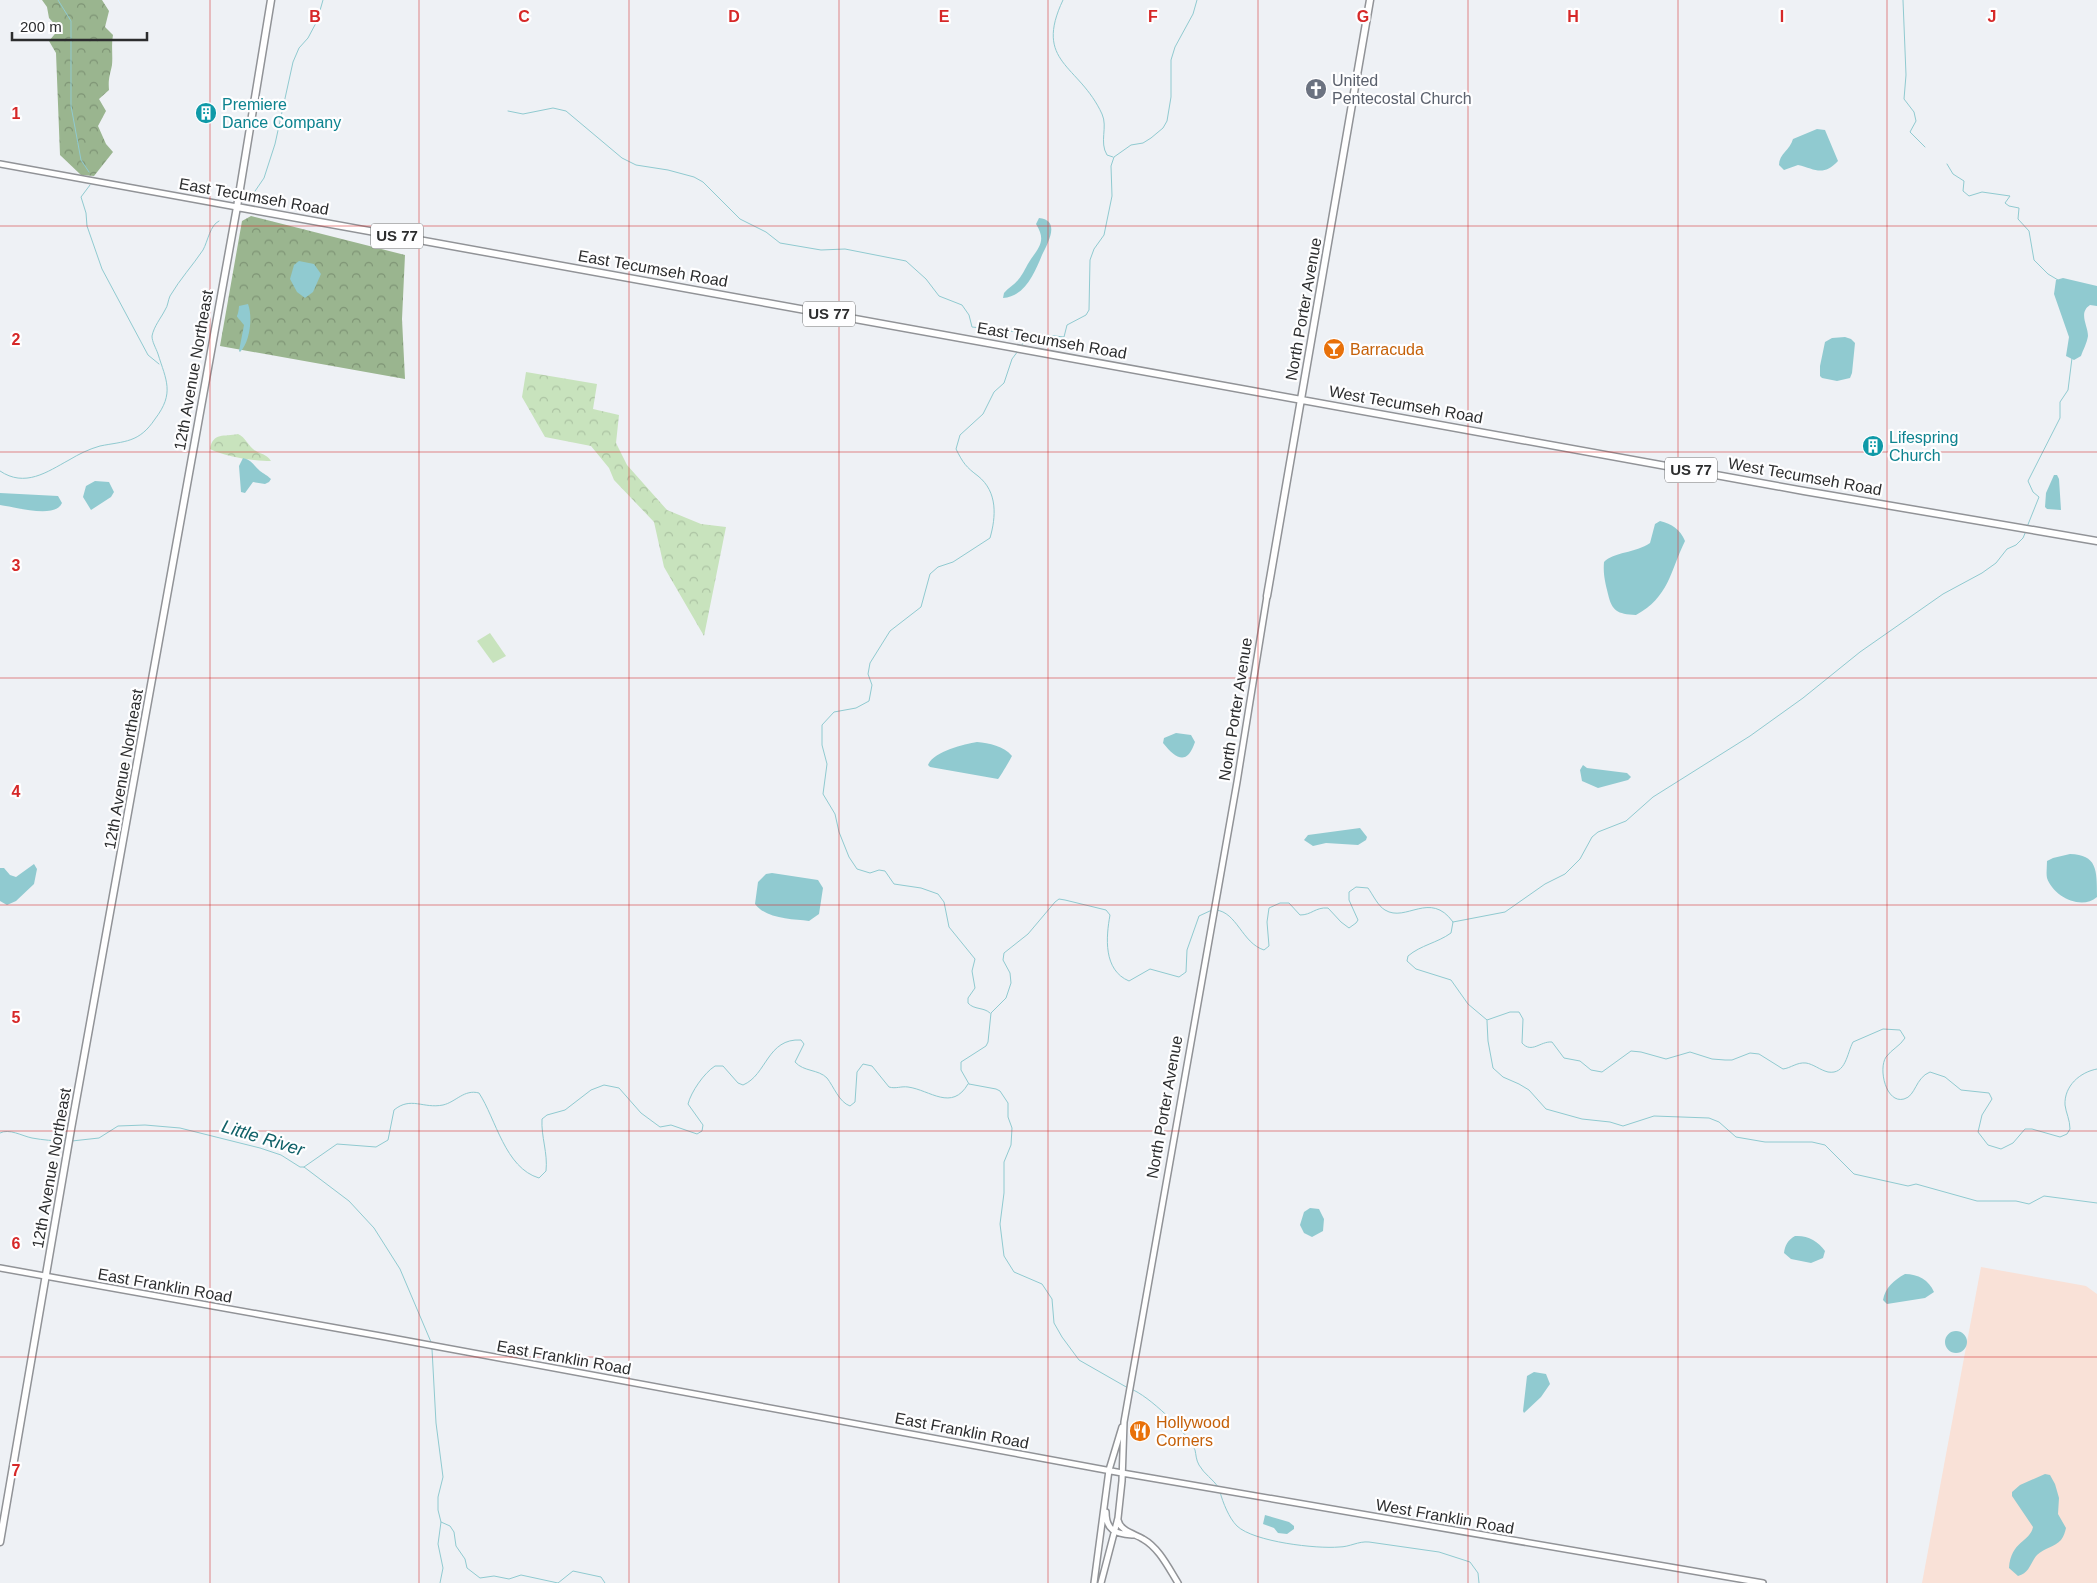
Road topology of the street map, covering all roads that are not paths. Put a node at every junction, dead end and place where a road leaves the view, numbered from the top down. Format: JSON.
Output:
{"nodes":[{"id":1,"x":271,"y":0,"type":"edge"},
{"id":2,"x":1370,"y":0,"type":"edge"},
{"id":3,"x":0,"y":164,"type":"edge"},
{"id":4,"x":237,"y":207,"type":"junction"},
{"id":5,"x":1301,"y":399,"type":"junction"},
{"id":6,"x":2097,"y":541,"type":"edge"},
{"id":7,"x":1267,"y":596,"type":"joint"},
{"id":8,"x":0,"y":1268,"type":"edge"},
{"id":9,"x":46,"y":1277,"type":"junction"},
{"id":10,"x":1124,"y":1422,"type":"junction"},
{"id":11,"x":1109,"y":1470,"type":"junction"},
{"id":12,"x":1122,"y":1473,"type":"junction"},
{"id":13,"x":1105,"y":1496,"type":"junction"},
{"id":14,"x":1118,"y":1518,"type":"junction"},
{"id":15,"x":1116,"y":1532,"type":"junction"},
{"id":16,"x":1136,"y":1535,"type":"junction"},
{"id":17,"x":0,"y":1542,"type":"edge"},
{"id":18,"x":1094,"y":1583,"type":"edge"},
{"id":19,"x":1101,"y":1583,"type":"edge"},
{"id":20,"x":1178,"y":1583,"type":"edge"},
{"id":21,"x":1763,"y":1583,"type":"edge"}],
"edges":[{"from":1,"to":4,"type":"main road","name":"12th Avenue Northeast"},
{"from":2,"to":5,"type":"main road","name":"North Porter Avenue"},
{"from":3,"to":4,"type":"street","name":"East Tecumseh Road"},
{"from":4,"to":5,"type":"main road","name":"East Tecumseh Road","number":"US 77"},
{"from":4,"to":9,"type":"main road","name":"12th Avenue Northeast"},
{"from":5,"to":6,"type":"main road","name":"West Tecumseh Road","number":"US 77"},
{"from":5,"to":7,"type":"main road","name":"North Porter Avenue"},
{"from":7,"to":10,"type":"street","name":"North Porter Avenue"},
{"from":8,"to":9,"type":"street","name":"East Franklin Road"},
{"from":9,"to":11,"type":"street","name":"East Franklin Road"},
{"from":9,"to":17,"type":"main road","name":"12th Avenue Northeast"},
{"from":10,"to":11,"type":"street","name":"North Porter Avenue"},
{"from":10,"to":12,"type":"street","name":"North Porter Avenue"},
{"from":11,"to":12,"type":"street","name":"East Franklin Road"},
{"from":11,"to":13,"type":"street","name":"North Porter Avenue"},
{"from":12,"to":14,"type":"street","name":"North Porter Avenue"},
{"from":12,"to":21,"type":"street","name":"West Franklin Road"},
{"from":13,"to":15,"type":"street"},
{"from":13,"to":18,"type":"street","name":"North Porter Avenue"},
{"from":14,"to":15,"type":"street","name":"North Porter Avenue"},
{"from":14,"to":16,"type":"street"},
{"from":15,"to":16,"type":"street"},
{"from":15,"to":19,"type":"street","name":"North Porter Avenue"},
{"from":16,"to":20,"type":"street"}]}
